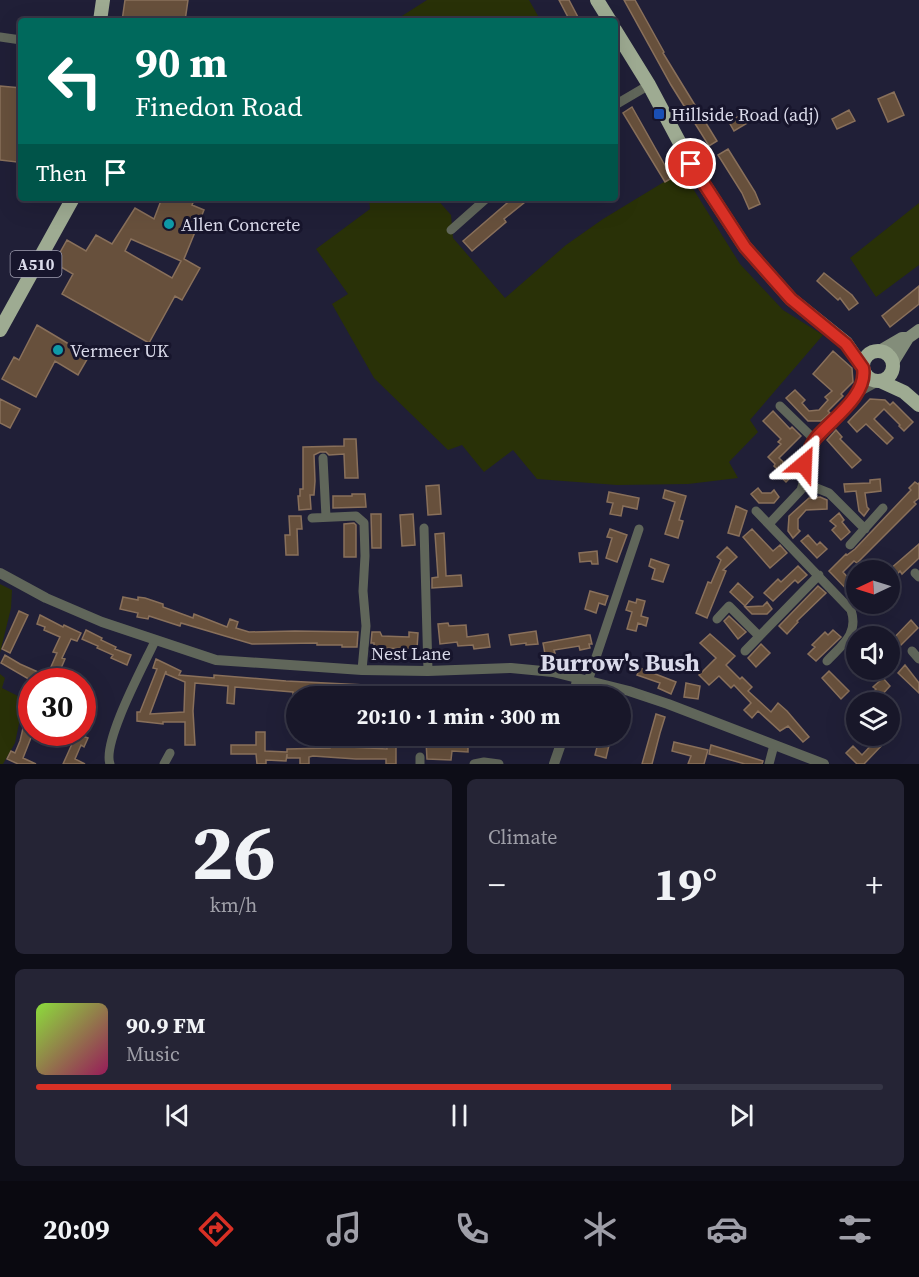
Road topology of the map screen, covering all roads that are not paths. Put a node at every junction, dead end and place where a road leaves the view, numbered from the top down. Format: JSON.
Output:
{"nodes":[{"id":1,"x":103,"y":0,"type":"edge"},
{"id":2,"x":597,"y":0,"type":"edge"},
{"id":3,"x":100,"y":18,"type":"edge"},
{"id":4,"x":608,"y":18,"type":"edge"},
{"id":5,"x":618,"y":35,"type":"edge"},
{"id":6,"x":0,"y":37,"type":"edge"},
{"id":7,"x":18,"y":39,"type":"edge"},
{"id":8,"x":649,"y":85,"type":"junction"},
{"id":9,"x":618,"y":103,"type":"edge"},
{"id":10,"x":70,"y":201,"type":"edge"},
{"id":11,"x":484,"y":201,"type":"edge"},
{"id":12,"x":451,"y":230,"type":"dead end"},
{"id":13,"x":0,"y":330,"type":"edge"},
{"id":14,"x":919,"y":330,"type":"edge"},
{"id":15,"x":908,"y":338,"type":"junction"},
{"id":16,"x":846,"y":344,"type":"junction"},
{"id":17,"x":876,"y":352,"type":"junction"},
{"id":18,"x":892,"y":366,"type":"junction"},
{"id":19,"x":863,"y":370,"type":"junction"},
{"id":20,"x":879,"y":381,"type":"junction"},
{"id":21,"x":858,"y":392,"type":"junction"},
{"id":22,"x":904,"y":392,"type":"junction"},
{"id":23,"x":919,"y":405,"type":"edge"},
{"id":24,"x":780,"y":406,"type":"dead end"},
{"id":25,"x":815,"y":440,"type":"junction"},
{"id":26,"x":323,"y":458,"type":"dead end"},
{"id":27,"x":804,"y":483,"type":"junction"},
{"id":28,"x":883,"y":508,"type":"dead end"},
{"id":29,"x":756,"y":511,"type":"dead end"},
{"id":30,"x":326,"y":517,"type":"junction"},
{"id":31,"x":312,"y":518,"type":"dead end"},
{"id":32,"x":769,"y":524,"type":"junction"},
{"id":33,"x":424,"y":528,"type":"dead end"},
{"id":34,"x":639,"y":529,"type":"dead end"},
{"id":35,"x":865,"y":529,"type":"junction"},
{"id":36,"x":850,"y":545,"type":"dead end"},
{"id":37,"x":0,"y":573,"type":"edge"},
{"id":38,"x":819,"y":575,"type":"junction"},
{"id":39,"x":717,"y":619,"type":"dead end"},
{"id":40,"x":759,"y":636,"type":"junction"},
{"id":41,"x":155,"y":641,"type":"junction"},
{"id":42,"x":745,"y":651,"type":"dead end"},
{"id":43,"x":912,"y":651,"type":"dead end"},
{"id":44,"x":919,"y":659,"type":"edge"},
{"id":45,"x":827,"y":661,"type":"dead end"},
{"id":46,"x":362,"y":670,"type":"junction"},
{"id":47,"x":428,"y":671,"type":"junction"},
{"id":48,"x":583,"y":680,"type":"junction"},
{"id":49,"x":580,"y":686,"type":"edge"},
{"id":50,"x":774,"y":744,"type":"junction"},
{"id":51,"x":560,"y":746,"type":"edge"},
{"id":52,"x":170,"y":753,"type":"dead end"},
{"id":53,"x":110,"y":764,"type":"edge"},
{"id":54,"x":164,"y":764,"type":"edge"},
{"id":55,"x":474,"y":764,"type":"edge"},
{"id":56,"x":499,"y":764,"type":"edge"},
{"id":57,"x":554,"y":764,"type":"edge"},
{"id":58,"x":769,"y":764,"type":"edge"},
{"id":59,"x":824,"y":764,"type":"edge"}],
"edges":[{"from":1,"to":3,"type":"main road"},
{"from":2,"to":4,"type":"main road"},
{"from":5,"to":8,"type":"main road"},
{"from":6,"to":7,"type":"street"},
{"from":8,"to":9,"type":"street"},
{"from":8,"to":16,"type":"main road"},
{"from":10,"to":13,"type":"main road","number":"A510"},
{"from":11,"to":12,"type":"street"},
{"from":14,"to":15,"type":"main road"},
{"from":15,"to":17,"type":"main road"},
{"from":15,"to":18,"type":"main road"},
{"from":16,"to":17,"type":"main road"},
{"from":16,"to":19,"type":"main road"},
{"from":17,"to":18,"type":"main road"},
{"from":17,"to":19,"type":"main road"},
{"from":18,"to":20,"type":"main road"},
{"from":18,"to":22,"type":"main road"},
{"from":19,"to":20,"type":"main road"},
{"from":19,"to":21,"type":"street"},
{"from":20,"to":21,"type":"street"},
{"from":20,"to":22,"type":"main road"},
{"from":21,"to":25,"type":"street"},
{"from":22,"to":23,"type":"main road"},
{"from":24,"to":25,"type":"street"},
{"from":25,"to":27,"type":"street"},
{"from":26,"to":30,"type":"street"},
{"from":27,"to":32,"type":"street"},
{"from":27,"to":35,"type":"street"},
{"from":28,"to":35,"type":"street"},
{"from":29,"to":32,"type":"street"},
{"from":30,"to":31,"type":"street"},
{"from":30,"to":46,"type":"street"},
{"from":32,"to":38,"type":"street"},
{"from":33,"to":47,"type":"street"},
{"from":34,"to":48,"type":"street"},
{"from":35,"to":36,"type":"street"},
{"from":37,"to":41,"type":"street","name":"Nest Lane"},
{"from":38,"to":40,"type":"street"},
{"from":38,"to":45,"type":"street"},
{"from":39,"to":40,"type":"street"},
{"from":40,"to":42,"type":"street"},
{"from":41,"to":46,"type":"street","name":"Nest Lane"},
{"from":41,"to":53,"type":"street"},
{"from":43,"to":44,"type":"street"},
{"from":46,"to":47,"type":"street","name":"Nest Lane"},
{"from":47,"to":48,"type":"street","name":"Nest Lane"},
{"from":48,"to":49,"type":"street"},
{"from":48,"to":50,"type":"street","name":"Nest Lane"},
{"from":50,"to":58,"type":"street"},
{"from":50,"to":59,"type":"street","name":"Nest Lane"},
{"from":51,"to":57,"type":"street"},
{"from":52,"to":54,"type":"street"},
{"from":55,"to":56,"type":"street"}]}
